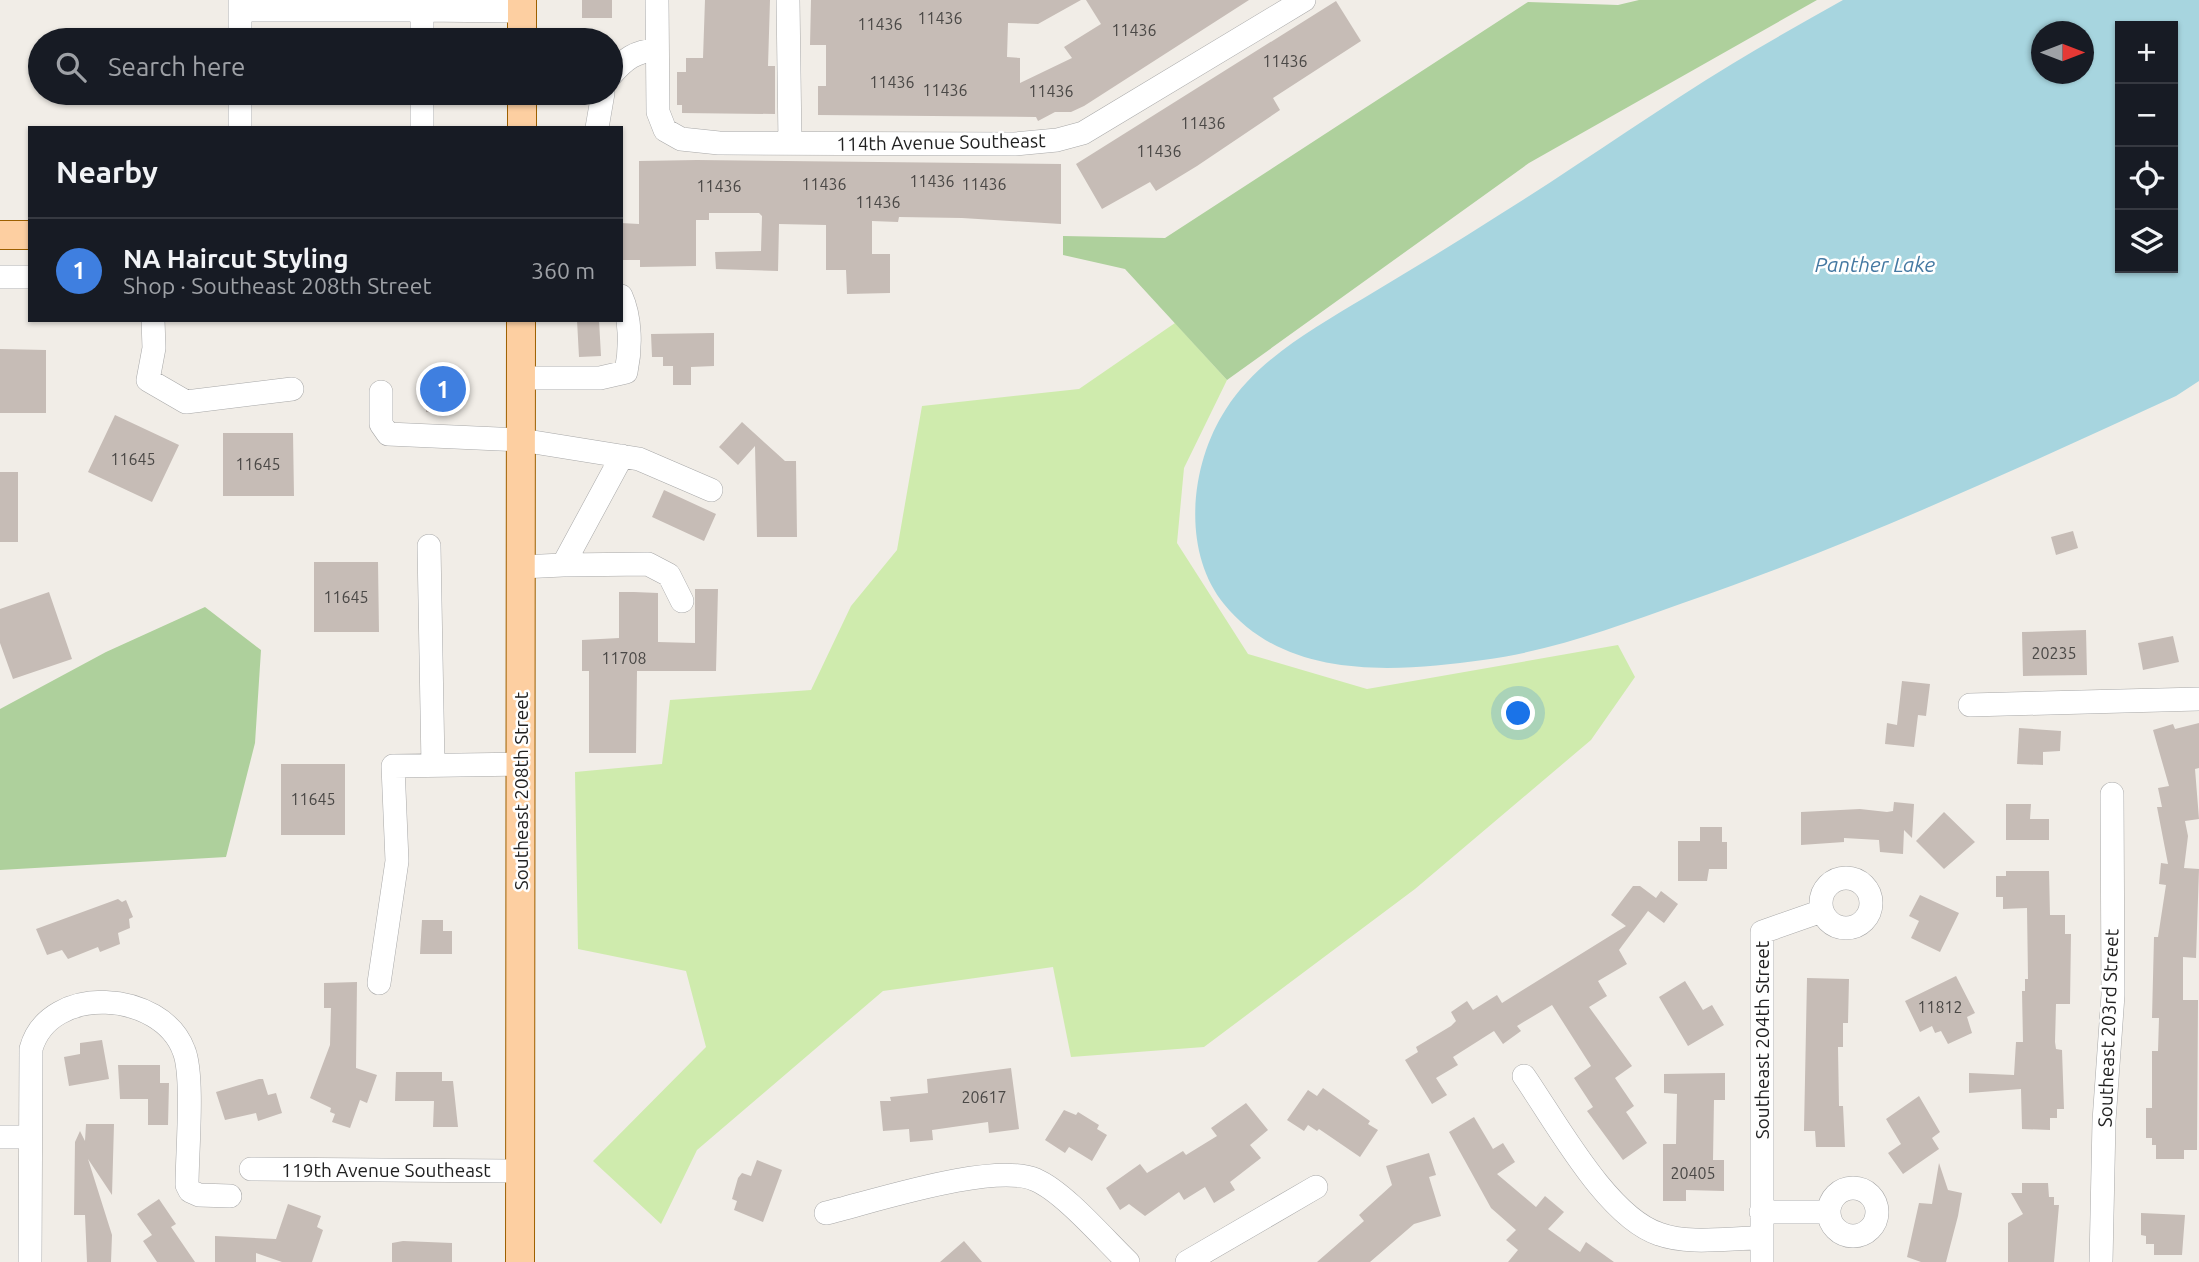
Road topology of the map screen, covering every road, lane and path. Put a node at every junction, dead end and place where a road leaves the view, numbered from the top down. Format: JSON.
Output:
{"nodes":[{"id":1,"x":657,"y":0,"type":"edge"},
{"id":2,"x":788,"y":0,"type":"edge"},
{"id":3,"x":1304,"y":0,"type":"edge"},
{"id":4,"x":240,"y":5,"type":"edge"},
{"id":5,"x":522,"y":5,"type":"edge"},
{"id":6,"x":422,"y":10,"type":"junction"},
{"id":7,"x":240,"y":28,"type":"edge"},
{"id":8,"x":422,"y":28,"type":"edge"},
{"id":9,"x":522,"y":28,"type":"edge"},
{"id":10,"x":657,"y":50,"type":"junction"},
{"id":11,"x":623,"y":60,"type":"edge"},
{"id":12,"x":240,"y":105,"type":"edge"},
{"id":13,"x":422,"y":105,"type":"edge"},
{"id":14,"x":522,"y":105,"type":"edge"},
{"id":15,"x":601,"y":105,"type":"edge"},
{"id":16,"x":240,"y":126,"type":"edge"},
{"id":17,"x":422,"y":126,"type":"edge"},
{"id":18,"x":522,"y":126,"type":"edge"},
{"id":19,"x":597,"y":126,"type":"edge"},
{"id":20,"x":790,"y":143,"type":"junction"},
{"id":21,"x":0,"y":234,"type":"edge"},
{"id":22,"x":28,"y":235,"type":"edge"},
{"id":23,"x":0,"y":277,"type":"edge"},
{"id":24,"x":28,"y":277,"type":"edge"},
{"id":25,"x":623,"y":300,"type":"edge"},
{"id":26,"x":153,"y":322,"type":"edge"},
{"id":27,"x":521,"y":322,"type":"edge"},
{"id":28,"x":521,"y":378,"type":"junction"},
{"id":29,"x":292,"y":389,"type":"dead end"},
{"id":30,"x":381,"y":392,"type":"dead end"},
{"id":31,"x":521,"y":440,"type":"junction"},
{"id":32,"x":622,"y":456,"type":"junction"},
{"id":33,"x":711,"y":490,"type":"dead end"},
{"id":34,"x":429,"y":546,"type":"dead end"},
{"id":35,"x":563,"y":565,"type":"junction"},
{"id":36,"x":521,"y":567,"type":"junction"},
{"id":37,"x":682,"y":601,"type":"dead end"},
{"id":38,"x":2199,"y":699,"type":"edge"},
{"id":39,"x":1970,"y":705,"type":"dead end"},
{"id":40,"x":521,"y":764,"type":"junction"},
{"id":41,"x":433,"y":765,"type":"junction"},
{"id":42,"x":2112,"y":794,"type":"dead end"},
{"id":43,"x":1822,"y":911,"type":"dead end"},
{"id":44,"x":379,"y":983,"type":"dead end"},
{"id":45,"x":1524,"y":1076,"type":"dead end"},
{"id":46,"x":0,"y":1137,"type":"edge"},
{"id":47,"x":29,"y":1137,"type":"junction"},
{"id":48,"x":251,"y":1169,"type":"dead end"},
{"id":49,"x":521,"y":1171,"type":"junction"},
{"id":50,"x":1317,"y":1187,"type":"dead end"},
{"id":51,"x":230,"y":1196,"type":"dead end"},
{"id":52,"x":1761,"y":1212,"type":"junction"},
{"id":53,"x":1829,"y":1212,"type":"dead end"},
{"id":54,"x":826,"y":1213,"type":"dead end"},
{"id":55,"x":1761,"y":1238,"type":"junction"},
{"id":56,"x":30,"y":1262,"type":"edge"},
{"id":57,"x":520,"y":1262,"type":"edge"},
{"id":58,"x":1128,"y":1262,"type":"edge"},
{"id":59,"x":1187,"y":1262,"type":"edge"},
{"id":60,"x":1762,"y":1262,"type":"edge"},
{"id":61,"x":2101,"y":1262,"type":"edge"}],
"edges":[{"from":1,"to":10,"type":"street"},
{"from":2,"to":20,"type":"street"},
{"from":3,"to":20,"type":"street","name":"114th Avenue Southeast"},
{"from":4,"to":6,"type":"street"},
{"from":4,"to":7,"type":"street"},
{"from":5,"to":6,"type":"street"},
{"from":5,"to":9,"type":"main road"},
{"from":6,"to":8,"type":"street"},
{"from":10,"to":11,"type":"street"},
{"from":10,"to":20,"type":"street","name":"114th Avenue Southeast"},
{"from":12,"to":16,"type":"street"},
{"from":13,"to":17,"type":"street"},
{"from":14,"to":18,"type":"main road"},
{"from":15,"to":19,"type":"street"},
{"from":21,"to":22,"type":"main road"},
{"from":23,"to":24,"type":"street"},
{"from":25,"to":28,"type":"street"},
{"from":26,"to":29,"type":"street"},
{"from":27,"to":28,"type":"main road","name":"Southeast 208th Street"},
{"from":28,"to":31,"type":"main road","name":"Southeast 208th Street"},
{"from":30,"to":31,"type":"street"},
{"from":31,"to":32,"type":"street"},
{"from":31,"to":36,"type":"main road","name":"Southeast 208th Street"},
{"from":32,"to":33,"type":"street"},
{"from":32,"to":35,"type":"street"},
{"from":34,"to":41,"type":"street"},
{"from":35,"to":36,"type":"street"},
{"from":35,"to":37,"type":"street"},
{"from":36,"to":40,"type":"main road","name":"Southeast 208th Street"},
{"from":38,"to":39,"type":"street"},
{"from":40,"to":41,"type":"street"},
{"from":40,"to":49,"type":"main road","name":"Southeast 208th Street"},
{"from":41,"to":44,"type":"street"},
{"from":42,"to":61,"type":"street","name":"Southeast 203rd Street"},
{"from":43,"to":52,"type":"street","name":"Southeast 204th Street"},
{"from":45,"to":55,"type":"street"},
{"from":46,"to":47,"type":"street"},
{"from":47,"to":51,"type":"street"},
{"from":47,"to":56,"type":"street"},
{"from":48,"to":49,"type":"street","name":"119th Avenue Southeast"},
{"from":49,"to":57,"type":"main road","name":"Southeast 208th Street"},
{"from":50,"to":59,"type":"street"},
{"from":52,"to":53,"type":"street"},
{"from":52,"to":55,"type":"street","name":"Southeast 204th Street"},
{"from":54,"to":58,"type":"street"},
{"from":55,"to":60,"type":"street","name":"Southeast 204th Street"}]}
